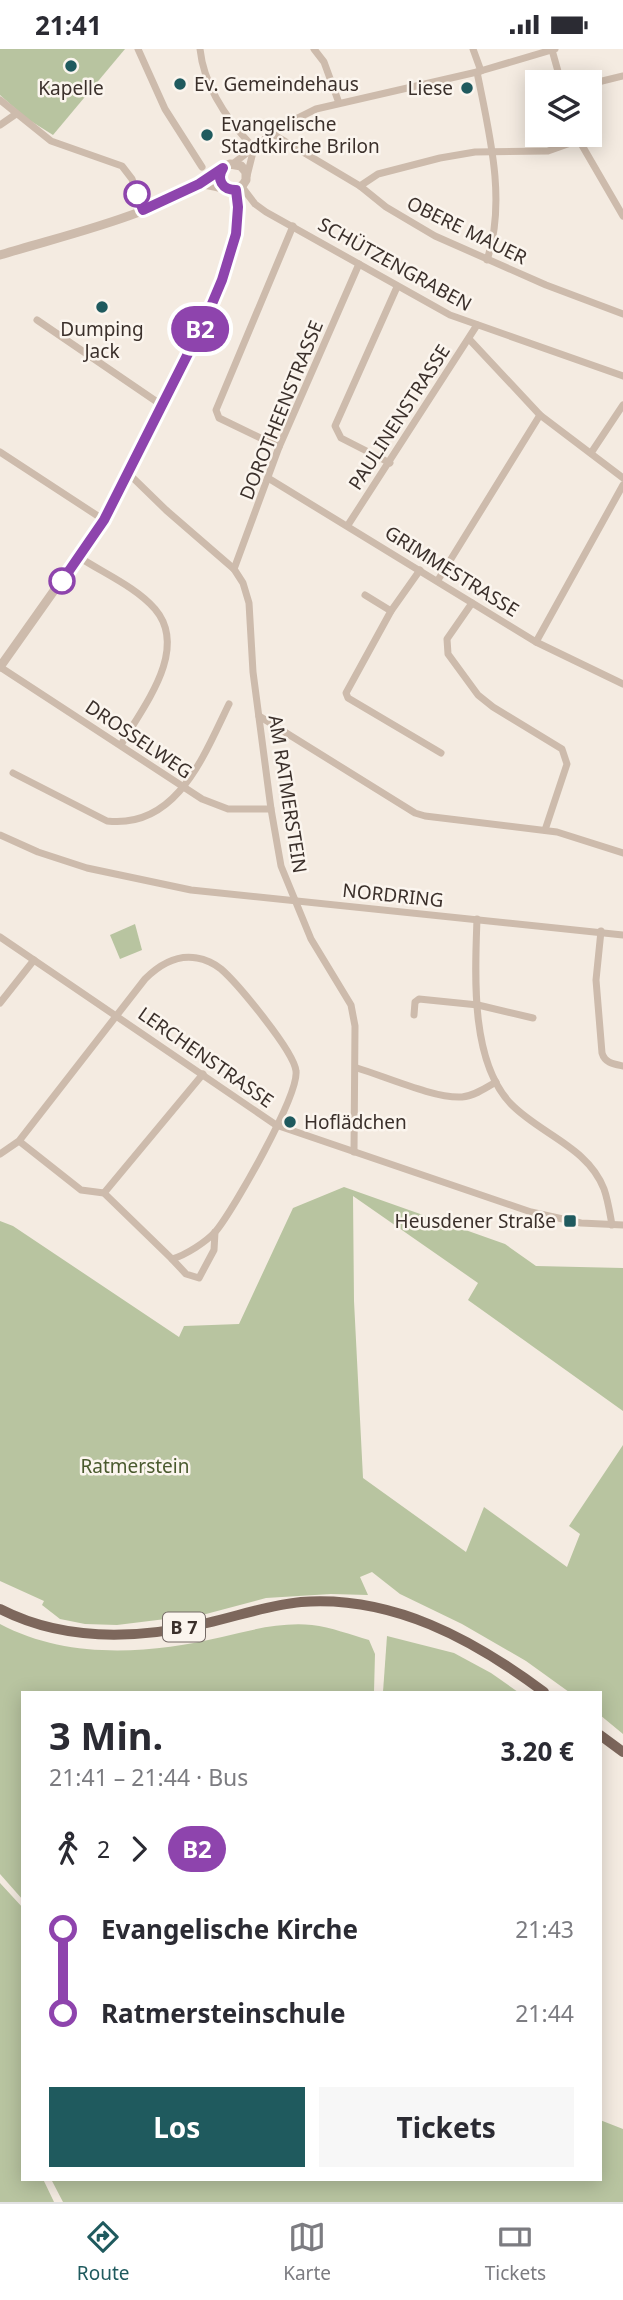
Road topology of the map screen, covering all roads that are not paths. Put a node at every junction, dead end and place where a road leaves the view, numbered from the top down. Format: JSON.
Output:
{"nodes":[{"id":1,"x":138,"y":49,"type":"edge"},
{"id":2,"x":200,"y":49,"type":"edge"},
{"id":3,"x":314,"y":49,"type":"edge"},
{"id":4,"x":473,"y":49,"type":"edge"},
{"id":5,"x":553,"y":49,"type":"edge"},
{"id":6,"x":558,"y":70,"type":"edge"},
{"id":7,"x":479,"y":72,"type":"junction"},
{"id":8,"x":623,"y":76,"type":"edge"},
{"id":9,"x":602,"y":81,"type":"edge"},
{"id":10,"x":0,"y":100,"type":"edge"},
{"id":11,"x":338,"y":103,"type":"junction"},
{"id":12,"x":16,"y":114,"type":"junction"},
{"id":13,"x":0,"y":125,"type":"edge"},
{"id":14,"x":271,"y":134,"type":"junction"},
{"id":15,"x":559,"y":147,"type":"edge"},
{"id":16,"x":583,"y":147,"type":"edge"},
{"id":17,"x":254,"y":148,"type":"junction"},
{"id":18,"x":492,"y":153,"type":"junction"},
{"id":19,"x":234,"y":163,"type":"junction"},
{"id":20,"x":202,"y":167,"type":"dead end"},
{"id":21,"x":223,"y":168,"type":"junction"},
{"id":22,"x":247,"y":176,"type":"junction"},
{"id":23,"x":199,"y":184,"type":"junction"},
{"id":24,"x":360,"y":186,"type":"junction"},
{"id":25,"x":223,"y":187,"type":"junction"},
{"id":26,"x":239,"y":189,"type":"junction"},
{"id":27,"x":143,"y":210,"type":"junction"},
{"id":28,"x":623,"y":216,"type":"edge"},
{"id":29,"x":293,"y":226,"type":"junction"},
{"id":30,"x":0,"y":255,"type":"edge"},
{"id":31,"x":487,"y":260,"type":"junction"},
{"id":32,"x":359,"y":264,"type":"junction"},
{"id":33,"x":397,"y":287,"type":"junction"},
{"id":34,"x":623,"y":314,"type":"edge"},
{"id":35,"x":37,"y":320,"type":"dead end"},
{"id":36,"x":477,"y":325,"type":"junction"},
{"id":37,"x":468,"y":339,"type":"junction"},
{"id":38,"x":623,"y":376,"type":"edge"},
{"id":39,"x":623,"y":405,"type":"edge"},
{"id":40,"x":163,"y":406,"type":"junction"},
{"id":41,"x":540,"y":415,"type":"junction"},
{"id":42,"x":279,"y":447,"type":"junction"},
{"id":43,"x":0,"y":452,"type":"edge"},
{"id":44,"x":592,"y":453,"type":"junction"},
{"id":45,"x":390,"y":463,"type":"junction"},
{"id":46,"x":129,"y":474,"type":"junction"},
{"id":47,"x":268,"y":478,"type":"junction"},
{"id":48,"x":623,"y":478,"type":"edge"},
{"id":49,"x":623,"y":485,"type":"edge"},
{"id":50,"x":104,"y":520,"type":"junction"},
{"id":51,"x":348,"y":525,"type":"junction"},
{"id":52,"x":79,"y":557,"type":"junction"},
{"id":53,"x":234,"y":569,"type":"junction"},
{"id":54,"x":420,"y":570,"type":"junction"},
{"id":55,"x":438,"y":580,"type":"junction"},
{"id":56,"x":365,"y":595,"type":"dead end"},
{"id":57,"x":472,"y":603,"type":"junction"},
{"id":58,"x":391,"y":611,"type":"junction"},
{"id":59,"x":536,"y":642,"type":"junction"},
{"id":60,"x":0,"y":667,"type":"edge"},
{"id":61,"x":623,"y":684,"type":"edge"},
{"id":62,"x":229,"y":704,"type":"dead end"},
{"id":63,"x":259,"y":716,"type":"junction"},
{"id":64,"x":121,"y":745,"type":"junction"},
{"id":65,"x":441,"y":753,"type":"dead end"},
{"id":66,"x":13,"y":773,"type":"dead end"},
{"id":67,"x":184,"y":788,"type":"junction"},
{"id":68,"x":271,"y":809,"type":"junction"},
{"id":69,"x":545,"y":830,"type":"junction"},
{"id":70,"x":0,"y":835,"type":"edge"},
{"id":71,"x":623,"y":853,"type":"edge"},
{"id":72,"x":293,"y":900,"type":"junction"},
{"id":73,"x":477,"y":919,"type":"junction"},
{"id":74,"x":601,"y":931,"type":"junction"},
{"id":75,"x":623,"y":935,"type":"edge"},
{"id":76,"x":0,"y":937,"type":"edge"},
{"id":77,"x":34,"y":960,"type":"junction"},
{"id":78,"x":0,"y":1003,"type":"edge"},
{"id":79,"x":478,"y":1005,"type":"junction"},
{"id":80,"x":414,"y":1015,"type":"dead end"},
{"id":81,"x":118,"y":1016,"type":"junction"},
{"id":82,"x":533,"y":1018,"type":"dead end"},
{"id":83,"x":623,"y":1066,"type":"edge"},
{"id":84,"x":357,"y":1068,"type":"junction"},
{"id":85,"x":203,"y":1074,"type":"junction"},
{"id":86,"x":496,"y":1082,"type":"junction"},
{"id":87,"x":276,"y":1125,"type":"junction"},
{"id":88,"x":19,"y":1141,"type":"junction"},
{"id":89,"x":354,"y":1152,"type":"junction"},
{"id":90,"x":0,"y":1154,"type":"edge"},
{"id":91,"x":104,"y":1193,"type":"junction"},
{"id":92,"x":623,"y":1225,"type":"edge"},
{"id":93,"x":612,"y":1226,"type":"junction"},
{"id":94,"x":215,"y":1232,"type":"junction"},
{"id":95,"x":172,"y":1259,"type":"junction"},
{"id":96,"x":0,"y":1609,"type":"edge"},
{"id":97,"x":542,"y":1691,"type":"edge"},
{"id":98,"x":602,"y":1736,"type":"edge"},
{"id":99,"x":623,"y":1752,"type":"edge"}],
"edges":[{"from":1,"to":20,"type":"street"},
{"from":2,"to":17,"type":"street"},
{"from":3,"to":11,"type":"street"},
{"from":4,"to":7,"type":"street"},
{"from":5,"to":6,"type":"street"},
{"from":5,"to":7,"type":"street"},
{"from":7,"to":11,"type":"street"},
{"from":7,"to":18,"type":"street"},
{"from":8,"to":9,"type":"street"},
{"from":10,"to":12,"type":"street"},
{"from":11,"to":14,"type":"street"},
{"from":12,"to":13,"type":"street"},
{"from":12,"to":27,"type":"street"},
{"from":14,"to":17,"type":"street"},
{"from":14,"to":24,"type":"street","name":"OBERE MAUER"},
{"from":15,"to":18,"type":"street"},
{"from":16,"to":28,"type":"street"},
{"from":17,"to":19,"type":"street"},
{"from":17,"to":22,"type":"street"},
{"from":18,"to":24,"type":"street"},
{"from":18,"to":31,"type":"street"},
{"from":19,"to":21,"type":"street"},
{"from":19,"to":22,"type":"street"},
{"from":21,"to":23,"type":"street"},
{"from":21,"to":25,"type":"street"},
{"from":22,"to":26,"type":"street"},
{"from":23,"to":25,"type":"street"},
{"from":23,"to":27,"type":"street"},
{"from":24,"to":31,"type":"street","name":"OBERE MAUER"},
{"from":25,"to":26,"type":"street"},
{"from":26,"to":29,"type":"street","name":"SCHÜTZENGRABEN"},
{"from":26,"to":40,"type":"street"},
{"from":27,"to":30,"type":"street"},
{"from":29,"to":32,"type":"street","name":"SCHÜTZENGRABEN"},
{"from":29,"to":42,"type":"street"},
{"from":31,"to":34,"type":"street","name":"OBERE MAUER"},
{"from":32,"to":33,"type":"street","name":"SCHÜTZENGRABEN"},
{"from":32,"to":42,"type":"street","name":"DOROTHEENSTRASSE"},
{"from":33,"to":36,"type":"street","name":"SCHÜTZENGRABEN"},
{"from":33,"to":45,"type":"street"},
{"from":35,"to":40,"type":"street"},
{"from":36,"to":37,"type":"street","name":"PAULINENSTRASSE"},
{"from":36,"to":38,"type":"street","name":"SCHÜTZENGRABEN"},
{"from":37,"to":41,"type":"street"},
{"from":37,"to":45,"type":"street","name":"PAULINENSTRASSE"},
{"from":39,"to":44,"type":"street"},
{"from":40,"to":46,"type":"street"},
{"from":41,"to":44,"type":"street"},
{"from":41,"to":55,"type":"street"},
{"from":42,"to":47,"type":"street","name":"DOROTHEENSTRASSE"},
{"from":43,"to":50,"type":"street"},
{"from":44,"to":48,"type":"street"},
{"from":45,"to":51,"type":"street","name":"PAULINENSTRASSE"},
{"from":46,"to":50,"type":"street"},
{"from":46,"to":53,"type":"street","name":"AM RATMERSTEIN"},
{"from":47,"to":51,"type":"street","name":"GRIMMESTRASSE"},
{"from":47,"to":53,"type":"street","name":"DOROTHEENSTRASSE"},
{"from":49,"to":59,"type":"street"},
{"from":50,"to":52,"type":"street"},
{"from":51,"to":54,"type":"street","name":"GRIMMESTRASSE"},
{"from":52,"to":60,"type":"street"},
{"from":52,"to":64,"type":"street"},
{"from":53,"to":63,"type":"street","name":"AM RATMERSTEIN"},
{"from":54,"to":55,"type":"street","name":"GRIMMESTRASSE"},
{"from":54,"to":58,"type":"street"},
{"from":55,"to":57,"type":"street","name":"GRIMMESTRASSE"},
{"from":56,"to":58,"type":"street"},
{"from":57,"to":59,"type":"street","name":"GRIMMESTRASSE"},
{"from":57,"to":69,"type":"street"},
{"from":58,"to":65,"type":"street"},
{"from":59,"to":61,"type":"street","name":"GRIMMESTRASSE"},
{"from":60,"to":64,"type":"street","name":"DROSSELWEG"},
{"from":62,"to":67,"type":"street"},
{"from":63,"to":68,"type":"street","name":"AM RATMERSTEIN"},
{"from":63,"to":69,"type":"street"},
{"from":64,"to":67,"type":"street","name":"DROSSELWEG"},
{"from":66,"to":67,"type":"street"},
{"from":67,"to":68,"type":"street","name":"DROSSELWEG"},
{"from":68,"to":72,"type":"street","name":"AM RATMERSTEIN"},
{"from":69,"to":71,"type":"street"},
{"from":70,"to":72,"type":"street","name":"NORDRING"},
{"from":72,"to":73,"type":"street","name":"NORDRING"},
{"from":72,"to":84,"type":"street","name":"AM RATMERSTEIN"},
{"from":73,"to":74,"type":"street","name":"NORDRING"},
{"from":73,"to":79,"type":"street"},
{"from":74,"to":75,"type":"street","name":"NORDRING"},
{"from":74,"to":83,"type":"street"},
{"from":76,"to":77,"type":"street","name":"LERCHENSTRASSE"},
{"from":77,"to":78,"type":"street"},
{"from":77,"to":81,"type":"street","name":"LERCHENSTRASSE"},
{"from":79,"to":80,"type":"street"},
{"from":79,"to":82,"type":"street"},
{"from":79,"to":86,"type":"street"},
{"from":81,"to":85,"type":"street","name":"LERCHENSTRASSE"},
{"from":81,"to":87,"type":"street","name":"LERCHENSTRASSE"},
{"from":81,"to":88,"type":"street"},
{"from":84,"to":86,"type":"street"},
{"from":84,"to":89,"type":"street","name":"AM RATMERSTEIN"},
{"from":85,"to":87,"type":"street","name":"LERCHENSTRASSE"},
{"from":85,"to":91,"type":"street"},
{"from":86,"to":93,"type":"street"},
{"from":87,"to":89,"type":"street","name":"LERCHENSTRASSE"},
{"from":87,"to":94,"type":"street"},
{"from":88,"to":90,"type":"street"},
{"from":88,"to":91,"type":"street"},
{"from":89,"to":93,"type":"street"},
{"from":91,"to":95,"type":"street"},
{"from":92,"to":93,"type":"street"},
{"from":94,"to":95,"type":"street"},
{"from":94,"to":95,"type":"street"},
{"from":96,"to":97,"type":"main road","number":"B 7"},
{"from":98,"to":99,"type":"main road"}]}
